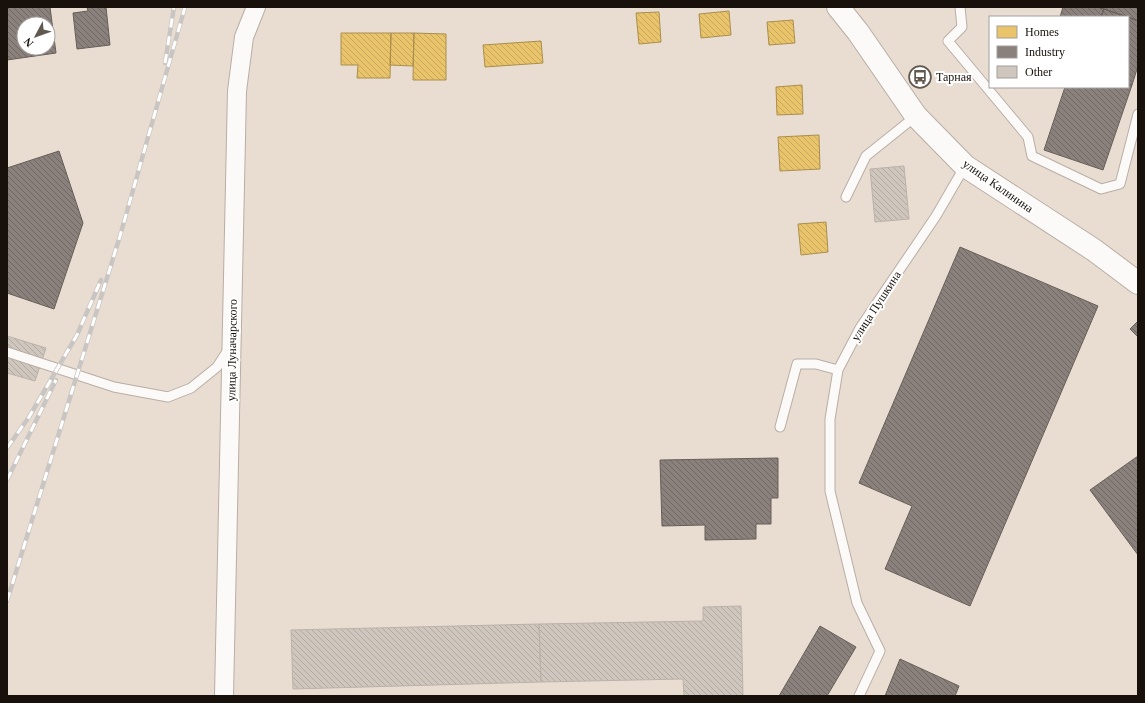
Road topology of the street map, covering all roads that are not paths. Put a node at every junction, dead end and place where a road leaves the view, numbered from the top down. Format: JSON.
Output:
{"nodes":[{"id":1,"x":256,"y":7,"type":"edge"},
{"id":2,"x":838,"y":7,"type":"edge"},
{"id":3,"x":960,"y":7,"type":"edge"},
{"id":4,"x":1138,"y":114,"type":"edge"},
{"id":5,"x":916,"y":116,"type":"junction"},
{"id":6,"x":965,"y":166,"type":"junction"},
{"id":7,"x":846,"y":197,"type":"dead end"},
{"id":8,"x":1138,"y":283,"type":"edge"},
{"id":9,"x":232,"y":344,"type":"junction"},
{"id":10,"x":7,"y":352,"type":"edge"},
{"id":11,"x":838,"y":370,"type":"junction"},
{"id":12,"x":780,"y":427,"type":"dead end"},
{"id":13,"x":224,"y":696,"type":"edge"},
{"id":14,"x":859,"y":696,"type":"edge"}],
"edges":[{"from":1,"to":9,"type":"street","name":"улица Луначарского"},
{"from":2,"to":5,"type":"main road","name":"улица Калинина"},
{"from":3,"to":4,"type":"lane"},
{"from":5,"to":6,"type":"main road","name":"улица Калинина"},
{"from":5,"to":7,"type":"lane"},
{"from":6,"to":8,"type":"main road","name":"улица Калинина"},
{"from":6,"to":11,"type":"lane","name":"улица Пушкина"},
{"from":9,"to":10,"type":"lane"},
{"from":9,"to":13,"type":"street","name":"улица Луначарского"},
{"from":11,"to":12,"type":"lane"},
{"from":11,"to":14,"type":"lane","name":"улица Пушкина"}]}
